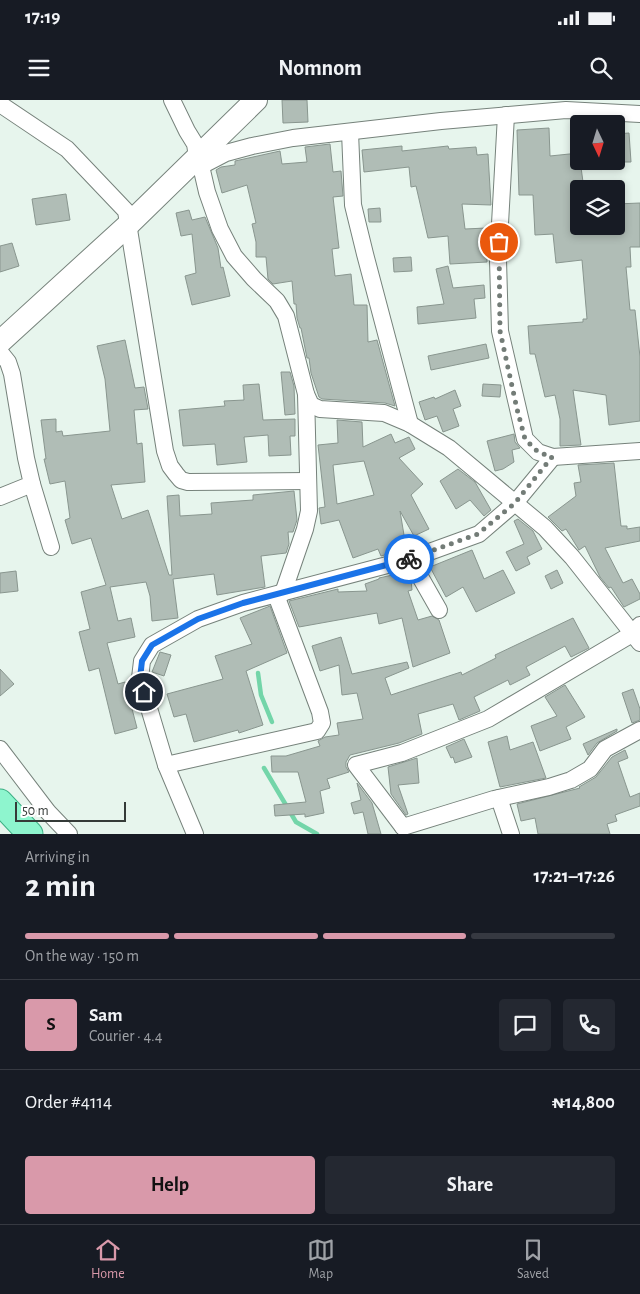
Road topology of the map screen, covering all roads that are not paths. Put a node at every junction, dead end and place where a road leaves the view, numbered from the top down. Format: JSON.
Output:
{"nodes":[{"id":1,"x":172,"y":100,"type":"edge"},
{"id":2,"x":241,"y":100,"type":"edge"},
{"id":3,"x":256,"y":100,"type":"edge"},
{"id":4,"x":0,"y":104,"type":"edge"},
{"id":5,"x":640,"y":114,"type":"edge"},
{"id":6,"x":506,"y":115,"type":"junction"},
{"id":7,"x":350,"y":132,"type":"junction"},
{"id":8,"x":198,"y":156,"type":"junction"},
{"id":9,"x":127,"y":218,"type":"junction"},
{"id":10,"x":0,"y":333,"type":"edge"},
{"id":11,"x":0,"y":342,"type":"edge"},
{"id":12,"x":0,"y":352,"type":"edge"},
{"id":13,"x":306,"y":394,"type":"junction"},
{"id":14,"x":410,"y":424,"type":"junction"},
{"id":15,"x":640,"y":451,"type":"edge"},
{"id":16,"x":552,"y":457,"type":"junction"},
{"id":17,"x":308,"y":481,"type":"junction"},
{"id":18,"x":32,"y":484,"type":"junction"},
{"id":19,"x":0,"y":497,"type":"edge"},
{"id":20,"x":515,"y":503,"type":"junction"},
{"id":21,"x":51,"y":547,"type":"dead end"},
{"id":22,"x":410,"y":559,"type":"junction"},
{"id":23,"x":279,"y":594,"type":"junction"},
{"id":24,"x":439,"y":610,"type":"dead end"},
{"id":25,"x":637,"y":634,"type":"edge"},
{"id":26,"x":640,"y":730,"type":"edge"},
{"id":27,"x":0,"y":749,"type":"edge"},
{"id":28,"x":166,"y":765,"type":"junction"},
{"id":29,"x":499,"y":798,"type":"junction"},
{"id":30,"x":0,"y":802,"type":"edge"},
{"id":31,"x":402,"y":831,"type":"edge"},
{"id":32,"x":30,"y":834,"type":"edge"},
{"id":33,"x":69,"y":834,"type":"edge"},
{"id":34,"x":195,"y":834,"type":"edge"},
{"id":35,"x":510,"y":834,"type":"edge"}],
"edges":[{"from":1,"to":8,"type":"street"},
{"from":2,"to":8,"type":"main road"},
{"from":3,"to":8,"type":"main road"},
{"from":4,"to":9,"type":"street"},
{"from":5,"to":6,"type":"street"},
{"from":6,"to":7,"type":"street"},
{"from":6,"to":16,"type":"street"},
{"from":7,"to":8,"type":"street"},
{"from":7,"to":14,"type":"street"},
{"from":8,"to":9,"type":"main road"},
{"from":8,"to":13,"type":"street"},
{"from":9,"to":10,"type":"main road"},
{"from":9,"to":11,"type":"main road"},
{"from":9,"to":17,"type":"street"},
{"from":12,"to":18,"type":"street"},
{"from":13,"to":14,"type":"street"},
{"from":13,"to":17,"type":"street"},
{"from":14,"to":20,"type":"street"},
{"from":15,"to":16,"type":"street"},
{"from":16,"to":20,"type":"street"},
{"from":17,"to":23,"type":"street"},
{"from":18,"to":19,"type":"street"},
{"from":18,"to":21,"type":"street"},
{"from":20,"to":22,"type":"street"},
{"from":20,"to":25,"type":"street"},
{"from":22,"to":23,"type":"street"},
{"from":22,"to":24,"type":"street"},
{"from":23,"to":28,"type":"street"},
{"from":23,"to":28,"type":"street"},
{"from":25,"to":31,"type":"street"},
{"from":26,"to":29,"type":"street"},
{"from":27,"to":33,"type":"street"},
{"from":28,"to":34,"type":"street"},
{"from":29,"to":31,"type":"street"},
{"from":29,"to":35,"type":"street"},
{"from":30,"to":32,"type":"main road"}]}
